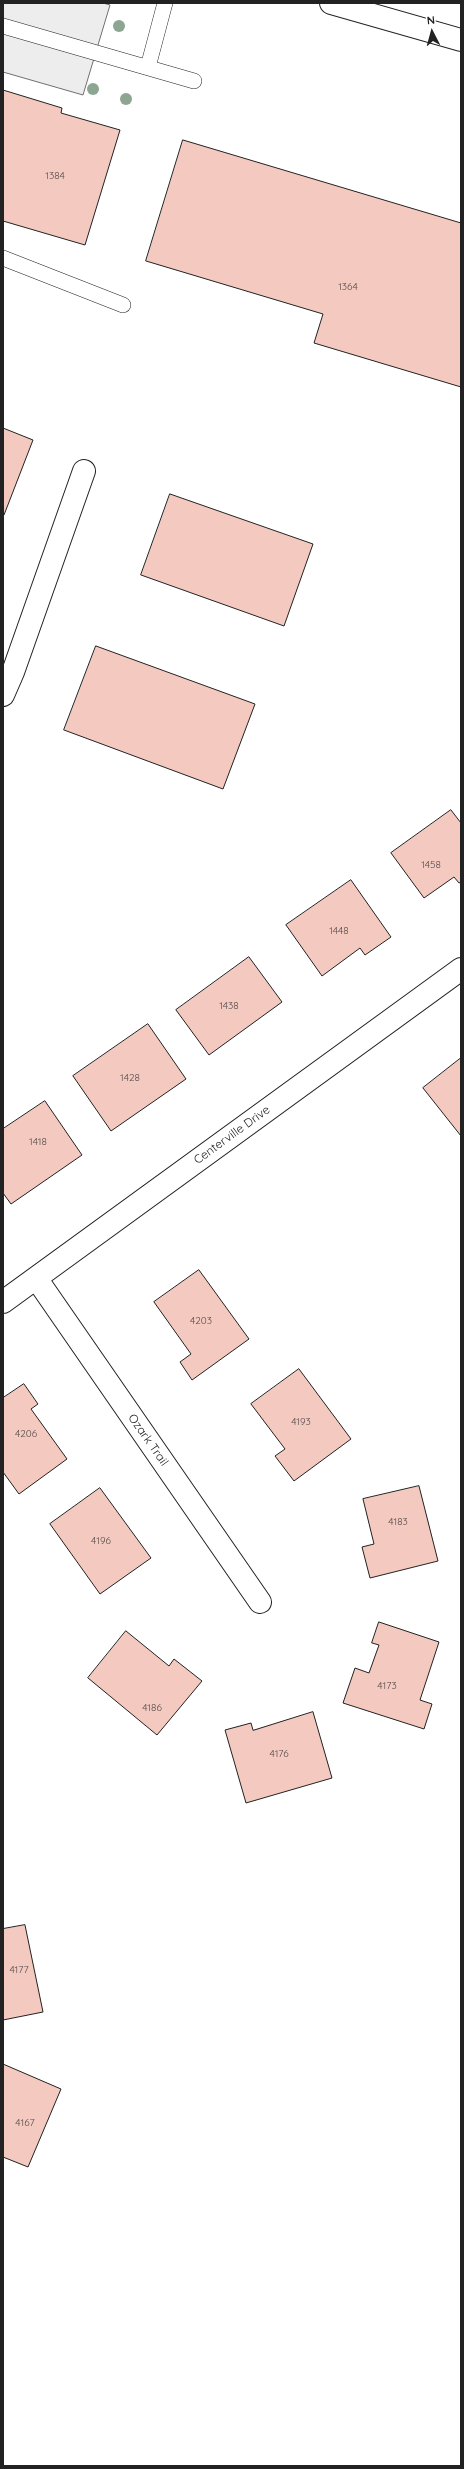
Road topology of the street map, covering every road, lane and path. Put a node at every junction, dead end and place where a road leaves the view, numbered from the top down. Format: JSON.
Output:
{"nodes":[{"id":1,"x":165,"y":3,"type":"edge"},
{"id":2,"x":331,"y":3,"type":"edge"},
{"id":3,"x":3,"y":26,"type":"edge"},
{"id":4,"x":461,"y":40,"type":"edge"},
{"id":5,"x":148,"y":67,"type":"junction"},
{"id":6,"x":194,"y":81,"type":"dead end"},
{"id":7,"x":3,"y":258,"type":"edge"},
{"id":8,"x":123,"y":305,"type":"dead end"},
{"id":9,"x":84,"y":471,"type":"dead end"},
{"id":10,"x":3,"y":695,"type":"edge"},
{"id":11,"x":461,"y":969,"type":"edge"},
{"id":12,"x":36,"y":1278,"type":"junction"},
{"id":13,"x":3,"y":1302,"type":"edge"},
{"id":14,"x":260,"y":1602,"type":"dead end"}],
"edges":[{"from":1,"to":5,"type":"lane"},
{"from":2,"to":4,"type":"street"},
{"from":3,"to":5,"type":"lane"},
{"from":5,"to":6,"type":"lane"},
{"from":7,"to":8,"type":"lane"},
{"from":9,"to":10,"type":"street"},
{"from":11,"to":12,"type":"street","name":"Centerville Drive"},
{"from":12,"to":13,"type":"street","name":"Centerville Drive"},
{"from":12,"to":14,"type":"street","name":"Ozark Trail"}]}
